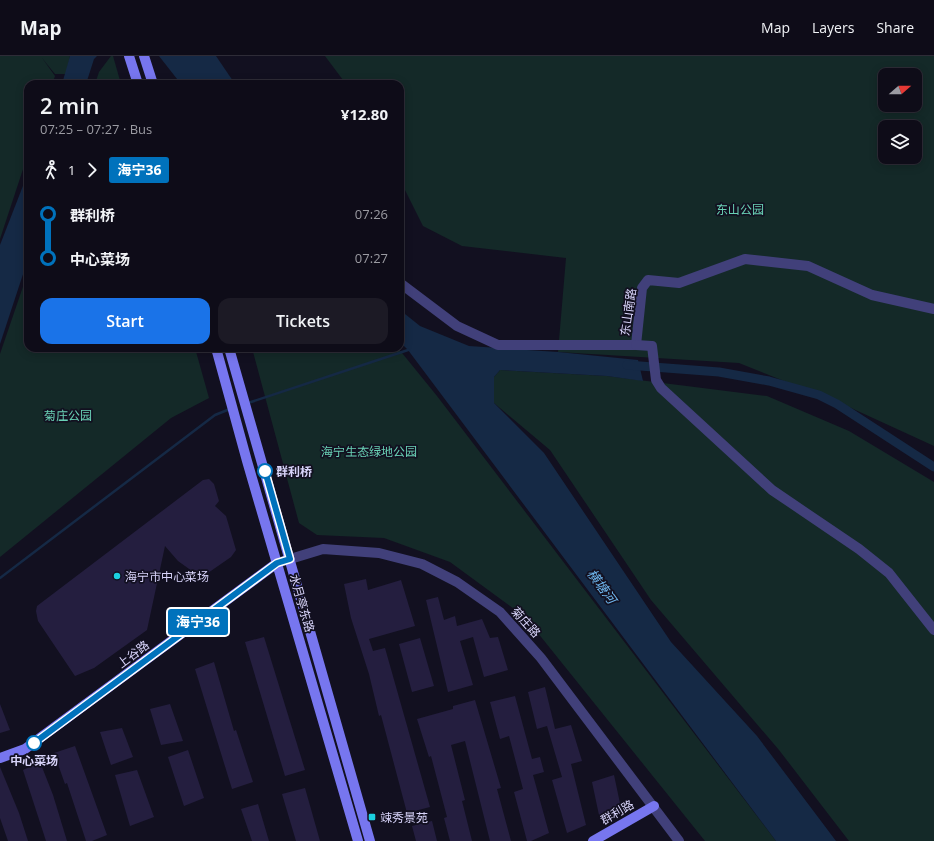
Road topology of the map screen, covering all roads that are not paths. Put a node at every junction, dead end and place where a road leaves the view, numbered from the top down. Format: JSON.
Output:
{"nodes":[{"id":1,"x":129,"y":56,"type":"edge"},
{"id":2,"x":144,"y":56,"type":"edge"},
{"id":3,"x":137,"y":80,"type":"edge"},
{"id":4,"x":151,"y":80,"type":"edge"},
{"id":5,"x":404,"y":286,"type":"edge"},
{"id":6,"x":934,"y":309,"type":"edge"},
{"id":7,"x":636,"y":345,"type":"junction"},
{"id":8,"x":217,"y":352,"type":"edge"},
{"id":9,"x":230,"y":352,"type":"edge"},
{"id":10,"x":290,"y":559,"type":"junction"},
{"id":11,"x":277,"y":563,"type":"junction"},
{"id":12,"x":934,"y":630,"type":"edge"},
{"id":13,"x":0,"y":758,"type":"edge"},
{"id":14,"x":654,"y":806,"type":"junction"},
{"id":15,"x":358,"y":841,"type":"edge"},
{"id":16,"x":370,"y":841,"type":"edge"},
{"id":17,"x":593,"y":841,"type":"edge"},
{"id":18,"x":679,"y":841,"type":"edge"}],
"edges":[{"from":1,"to":3,"type":"main road"},
{"from":2,"to":4,"type":"main road"},
{"from":5,"to":7,"type":"street","name":"东山南路"},
{"from":6,"to":7,"type":"street","name":"东山南路"},
{"from":7,"to":12,"type":"street"},
{"from":8,"to":11,"type":"main road","name":"水月亭东路"},
{"from":9,"to":10,"type":"main road","name":"水月亭东路"},
{"from":10,"to":11,"type":"street","name":"菊庄路"},
{"from":10,"to":14,"type":"street","name":"菊庄路"},
{"from":10,"to":16,"type":"main road","name":"水月亭东路"},
{"from":11,"to":13,"type":"main road","name":"上谷路"},
{"from":11,"to":15,"type":"main road","name":"水月亭东路"},
{"from":14,"to":17,"type":"main road","name":"群利路"},
{"from":14,"to":18,"type":"street","name":"菊庄路"}]}
